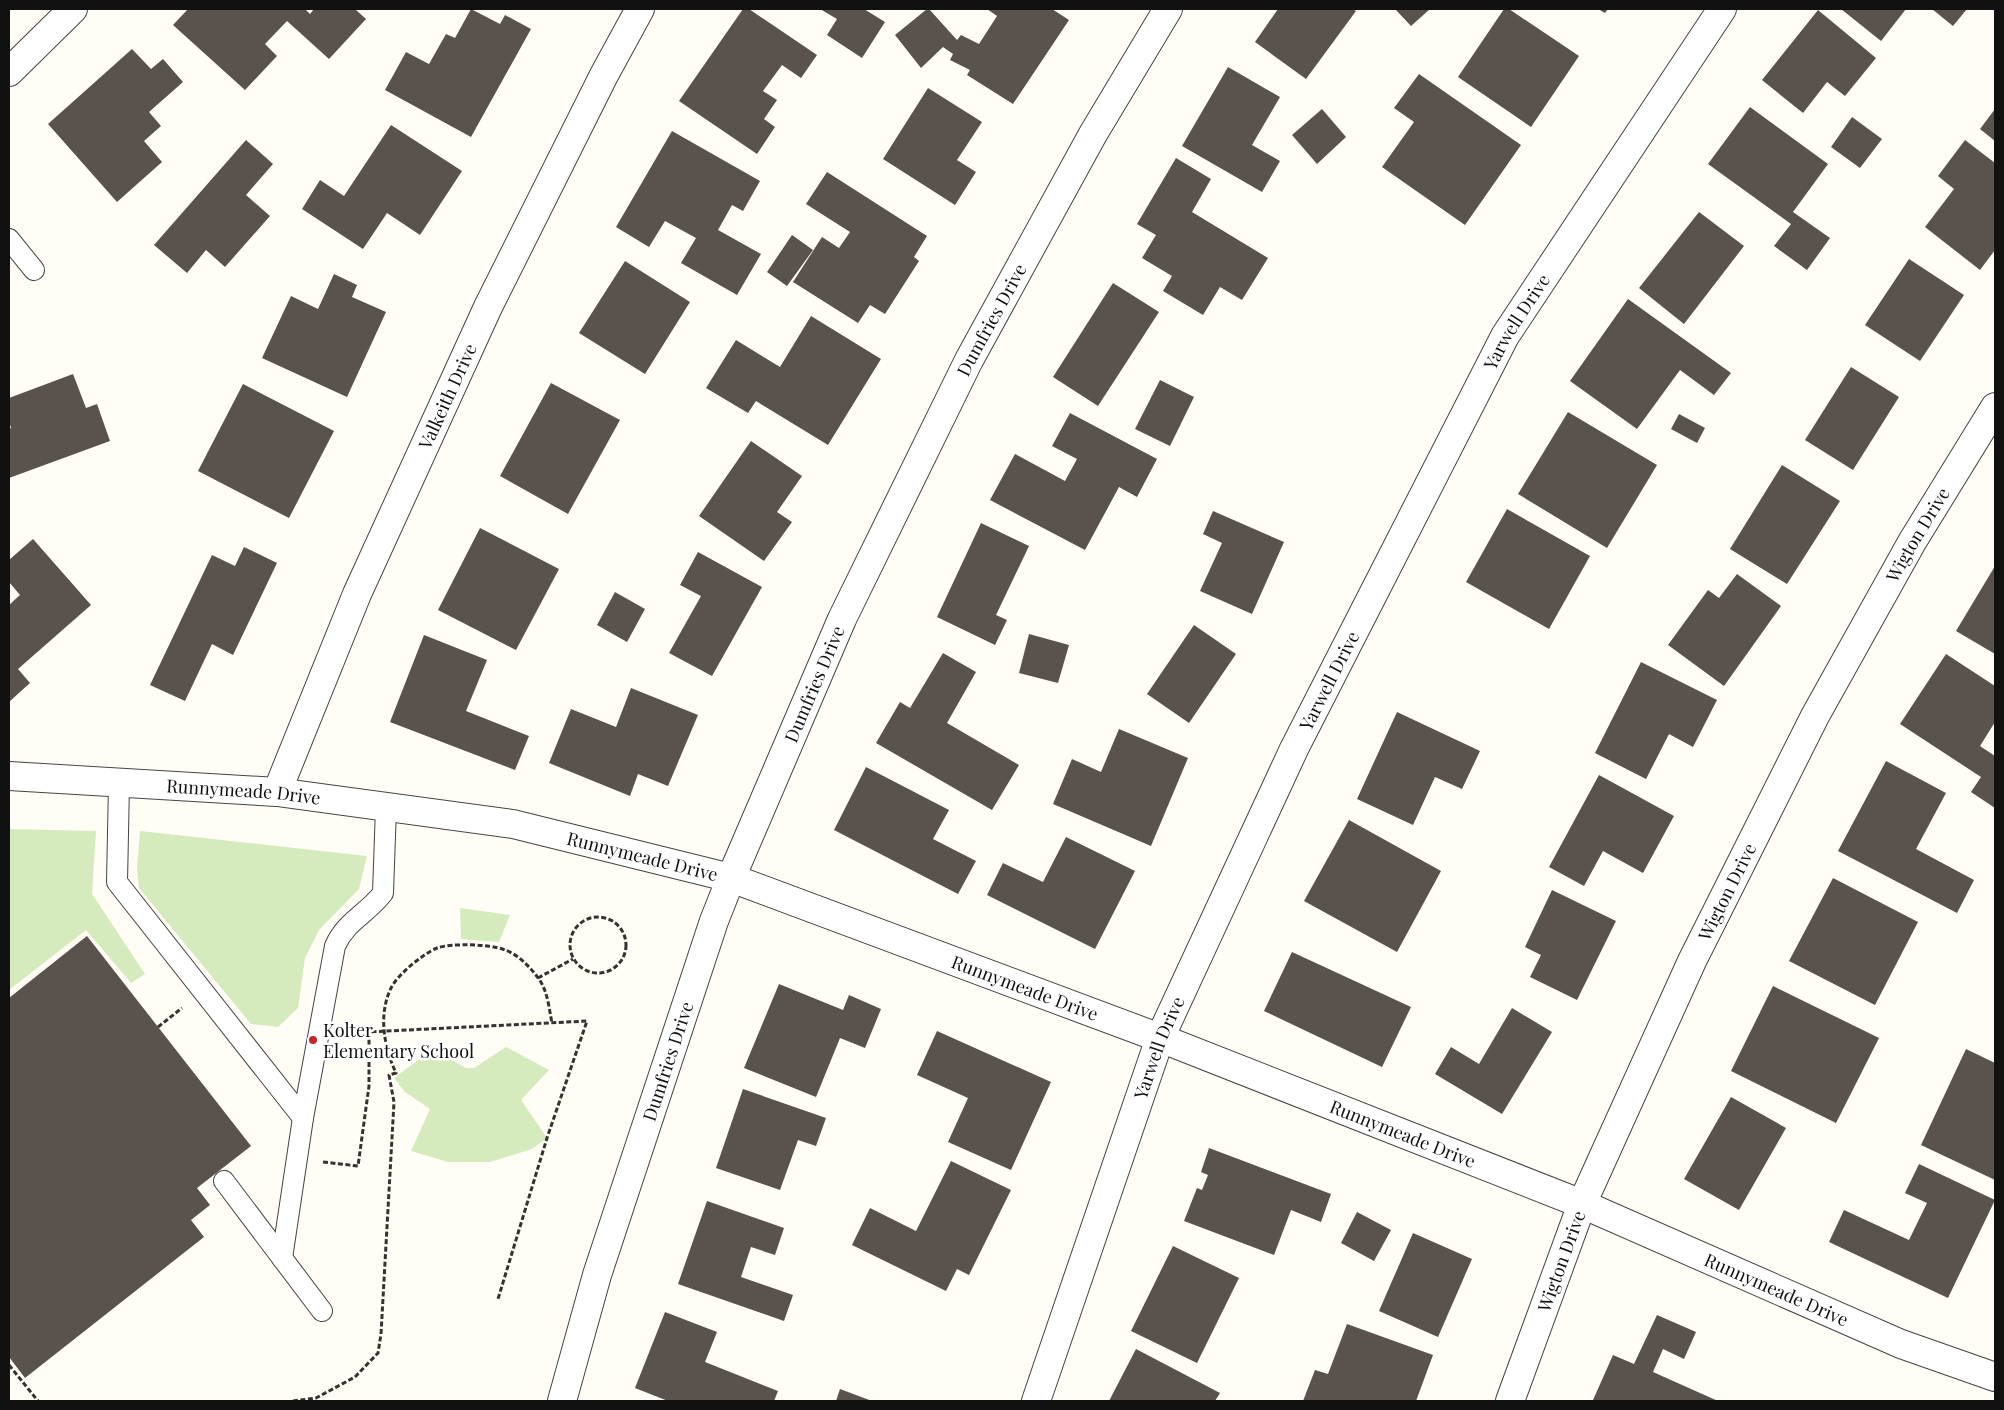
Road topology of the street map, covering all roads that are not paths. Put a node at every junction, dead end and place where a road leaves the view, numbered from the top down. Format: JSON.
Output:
{"nodes":[{"id":1,"x":73,"y":9,"type":"edge"},
{"id":2,"x":640,"y":9,"type":"edge"},
{"id":3,"x":1168,"y":9,"type":"edge"},
{"id":4,"x":1722,"y":9,"type":"edge"},
{"id":5,"x":9,"y":72,"type":"edge"},
{"id":6,"x":9,"y":239,"type":"edge"},
{"id":7,"x":34,"y":270,"type":"dead end"},
{"id":8,"x":1995,"y":407,"type":"edge"},
{"id":9,"x":9,"y":776,"type":"edge"},
{"id":10,"x":119,"y":784,"type":"junction"},
{"id":11,"x":277,"y":792,"type":"junction"},
{"id":12,"x":386,"y":807,"type":"junction"},
{"id":13,"x":731,"y":878,"type":"junction"},
{"id":14,"x":1160,"y":1038,"type":"junction"},
{"id":15,"x":303,"y":1118,"type":"junction"},
{"id":16,"x":224,"y":1181,"type":"dead end"},
{"id":17,"x":1582,"y":1204,"type":"junction"},
{"id":18,"x":282,"y":1258,"type":"junction"},
{"id":19,"x":322,"y":1312,"type":"dead end"},
{"id":20,"x":1995,"y":1377,"type":"edge"},
{"id":21,"x":562,"y":1401,"type":"edge"},
{"id":22,"x":1036,"y":1401,"type":"edge"},
{"id":23,"x":1510,"y":1401,"type":"edge"}],
"edges":[{"from":1,"to":5,"type":"street"},
{"from":2,"to":11,"type":"street","name":"Valkeith Drive"},
{"from":3,"to":13,"type":"street","name":"Dumfries Drive"},
{"from":4,"to":14,"type":"street","name":"Yarwell Drive"},
{"from":6,"to":7,"type":"lane"},
{"from":8,"to":17,"type":"street","name":"Wigton Drive"},
{"from":9,"to":10,"type":"street","name":"Runnymeade Drive"},
{"from":10,"to":11,"type":"street","name":"Runnymeade Drive"},
{"from":10,"to":15,"type":"lane"},
{"from":11,"to":12,"type":"street","name":"Runnymeade Drive"},
{"from":12,"to":13,"type":"street","name":"Runnymeade Drive"},
{"from":12,"to":15,"type":"lane"},
{"from":13,"to":14,"type":"street","name":"Runnymeade Drive"},
{"from":13,"to":21,"type":"street","name":"Dumfries Drive"},
{"from":14,"to":17,"type":"street","name":"Runnymeade Drive"},
{"from":14,"to":22,"type":"street","name":"Yarwell Drive"},
{"from":15,"to":18,"type":"lane"},
{"from":16,"to":18,"type":"lane"},
{"from":17,"to":20,"type":"street","name":"Runnymeade Drive"},
{"from":17,"to":23,"type":"street","name":"Wigton Drive"},
{"from":18,"to":19,"type":"lane"}]}
